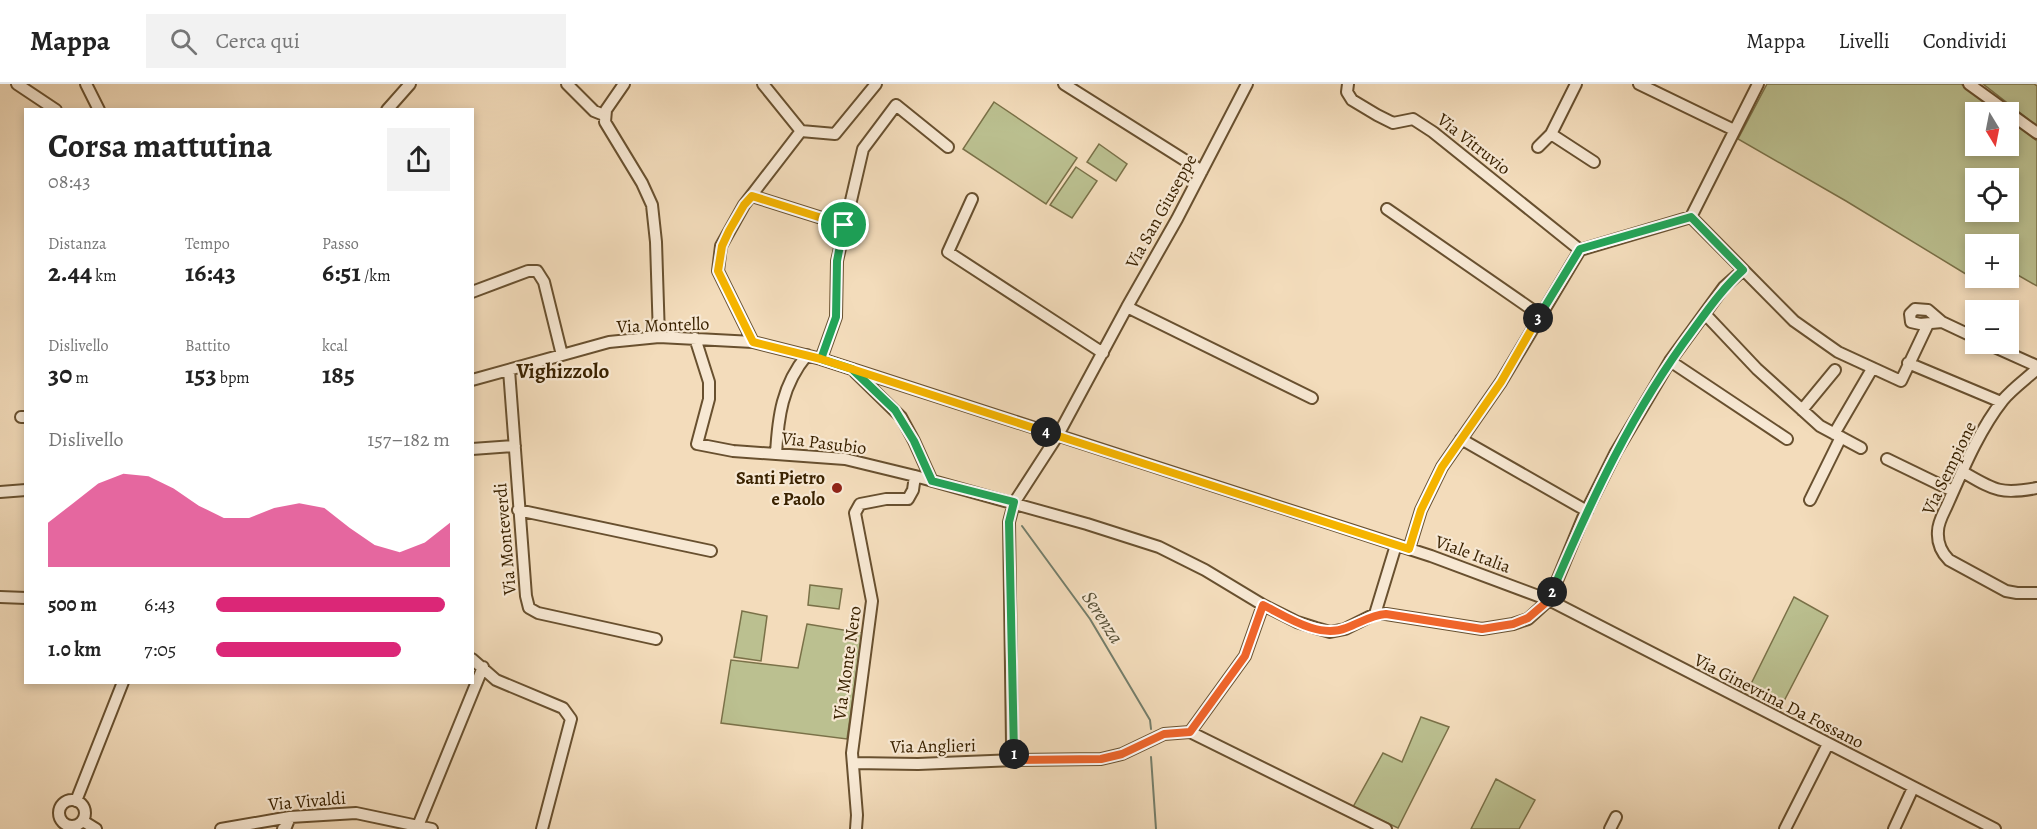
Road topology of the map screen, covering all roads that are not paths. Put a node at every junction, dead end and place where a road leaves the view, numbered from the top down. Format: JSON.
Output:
{"nodes":[{"id":1,"x":17,"y":84,"type":"edge"},
{"id":2,"x":86,"y":84,"type":"edge"},
{"id":3,"x":410,"y":84,"type":"edge"},
{"id":4,"x":567,"y":84,"type":"edge"},
{"id":5,"x":624,"y":84,"type":"edge"},
{"id":6,"x":763,"y":84,"type":"edge"},
{"id":7,"x":876,"y":84,"type":"edge"},
{"id":8,"x":1064,"y":84,"type":"edge"},
{"id":9,"x":1247,"y":84,"type":"edge"},
{"id":10,"x":1348,"y":84,"type":"edge"},
{"id":11,"x":1576,"y":84,"type":"edge"},
{"id":12,"x":1639,"y":84,"type":"edge"},
{"id":13,"x":1758,"y":84,"type":"edge"},
{"id":14,"x":1969,"y":84,"type":"edge"},
{"id":15,"x":53,"y":108,"type":"edge"},
{"id":16,"x":98,"y":108,"type":"edge"},
{"id":17,"x":389,"y":108,"type":"edge"},
{"id":18,"x":604,"y":115,"type":"junction"},
{"id":19,"x":1734,"y":130,"type":"junction"},
{"id":20,"x":801,"y":131,"type":"junction"},
{"id":21,"x":2037,"y":133,"type":"edge"},
{"id":22,"x":1551,"y":134,"type":"junction"},
{"id":23,"x":948,"y":147,"type":"dead end"},
{"id":24,"x":1538,"y":147,"type":"dead end"},
{"id":25,"x":1594,"y":162,"type":"dead end"},
{"id":26,"x":1202,"y":171,"type":"junction"},
{"id":27,"x":752,"y":196,"type":"junction"},
{"id":28,"x":972,"y":199,"type":"dead end"},
{"id":29,"x":1387,"y":209,"type":"dead end"},
{"id":30,"x":1691,"y":217,"type":"junction"},
{"id":31,"x":844,"y":225,"type":"junction"},
{"id":32,"x":1580,"y":249,"type":"junction"},
{"id":33,"x":1743,"y":270,"type":"junction"},
{"id":34,"x":474,"y":291,"type":"edge"},
{"id":35,"x":1127,"y":307,"type":"junction"},
{"id":36,"x":1705,"y":314,"type":"junction"},
{"id":37,"x":1540,"y":315,"type":"junction"},
{"id":38,"x":1942,"y":322,"type":"junction"},
{"id":39,"x":1928,"y":324,"type":"junction"},
{"id":40,"x":1965,"y":333,"type":"edge"},
{"id":41,"x":659,"y":337,"type":"junction"},
{"id":42,"x":694,"y":338,"type":"junction"},
{"id":43,"x":753,"y":342,"type":"junction"},
{"id":44,"x":1102,"y":353,"type":"junction"},
{"id":45,"x":2008,"y":354,"type":"edge"},
{"id":46,"x":562,"y":355,"type":"junction"},
{"id":47,"x":807,"y":355,"type":"junction"},
{"id":48,"x":821,"y":359,"type":"junction"},
{"id":49,"x":1670,"y":361,"type":"junction"},
{"id":50,"x":1908,"y":363,"type":"junction"},
{"id":51,"x":2037,"y":368,"type":"edge"},
{"id":52,"x":852,"y":369,"type":"junction"},
{"id":53,"x":1872,"y":369,"type":"junction"},
{"id":54,"x":509,"y":370,"type":"junction"},
{"id":55,"x":1835,"y":370,"type":"dead end"},
{"id":56,"x":474,"y":379,"type":"edge"},
{"id":57,"x":1312,"y":398,"type":"dead end"},
{"id":58,"x":2001,"y":402,"type":"junction"},
{"id":59,"x":1803,"y":410,"type":"junction"},
{"id":60,"x":1058,"y":435,"type":"junction"},
{"id":61,"x":1838,"y":435,"type":"junction"},
{"id":62,"x":1786,"y":439,"type":"dead end"},
{"id":63,"x":1461,"y":440,"type":"junction"},
{"id":64,"x":515,"y":446,"type":"junction"},
{"id":65,"x":1860,"y":448,"type":"dead end"},
{"id":66,"x":474,"y":449,"type":"edge"},
{"id":67,"x":776,"y":454,"type":"junction"},
{"id":68,"x":1887,"y":459,"type":"dead end"},
{"id":69,"x":1963,"y":472,"type":"junction"},
{"id":70,"x":915,"y":476,"type":"junction"},
{"id":71,"x":932,"y":481,"type":"junction"},
{"id":72,"x":2037,"y":488,"type":"edge"},
{"id":73,"x":24,"y":490,"type":"edge"},
{"id":74,"x":1953,"y":491,"type":"junction"},
{"id":75,"x":0,"y":492,"type":"edge"},
{"id":76,"x":1810,"y":500,"type":"dead end"},
{"id":77,"x":1014,"y":502,"type":"junction"},
{"id":78,"x":518,"y":510,"type":"junction"},
{"id":79,"x":1587,"y":511,"type":"junction"},
{"id":80,"x":1396,"y":545,"type":"junction"},
{"id":81,"x":1409,"y":549,"type":"junction"},
{"id":82,"x":711,"y":551,"type":"dead end"},
{"id":83,"x":2037,"y":593,"type":"edge"},
{"id":84,"x":0,"y":597,"type":"edge"},
{"id":85,"x":24,"y":598,"type":"edge"},
{"id":86,"x":1549,"y":600,"type":"junction"},
{"id":87,"x":1263,"y":605,"type":"junction"},
{"id":88,"x":1375,"y":614,"type":"junction"},
{"id":89,"x":656,"y":639,"type":"dead end"},
{"id":90,"x":474,"y":661,"type":"edge"},
{"id":91,"x":483,"y":668,"type":"junction"},
{"id":92,"x":122,"y":684,"type":"edge"},
{"id":93,"x":1190,"y":732,"type":"junction"},
{"id":94,"x":1828,"y":744,"type":"junction"},
{"id":95,"x":1014,"y":760,"type":"junction"},
{"id":96,"x":853,"y":763,"type":"junction"},
{"id":97,"x":1913,"y":788,"type":"junction"},
{"id":98,"x":76,"y":801,"type":"junction"},
{"id":99,"x":290,"y":817,"type":"junction"},
{"id":100,"x":1616,"y":817,"type":"dead end"},
{"id":101,"x":83,"y":821,"type":"junction"},
{"id":102,"x":418,"y":826,"type":"junction"},
{"id":103,"x":65,"y":827,"type":"edge"},
{"id":104,"x":96,"y":829,"type":"edge"},
{"id":105,"x":221,"y":829,"type":"edge"},
{"id":106,"x":283,"y":829,"type":"edge"},
{"id":107,"x":432,"y":829,"type":"edge"},
{"id":108,"x":542,"y":829,"type":"edge"},
{"id":109,"x":856,"y":829,"type":"edge"},
{"id":110,"x":1386,"y":829,"type":"edge"},
{"id":111,"x":1610,"y":829,"type":"edge"},
{"id":112,"x":1785,"y":829,"type":"edge"},
{"id":113,"x":1894,"y":829,"type":"edge"},
{"id":114,"x":1995,"y":829,"type":"edge"}],
"edges":[{"from":1,"to":15,"type":"street"},
{"from":2,"to":16,"type":"street"},
{"from":3,"to":17,"type":"street"},
{"from":4,"to":18,"type":"street"},
{"from":5,"to":18,"type":"street"},
{"from":6,"to":20,"type":"street"},
{"from":7,"to":20,"type":"street"},
{"from":8,"to":26,"type":"street"},
{"from":9,"to":26,"type":"street","name":"Via San Giuseppe"},
{"from":10,"to":32,"type":"street","name":"Via Vitruvio"},
{"from":11,"to":22,"type":"street"},
{"from":12,"to":19,"type":"street"},
{"from":13,"to":19,"type":"street"},
{"from":14,"to":21,"type":"street"},
{"from":18,"to":41,"type":"street"},
{"from":19,"to":30,"type":"street"},
{"from":20,"to":27,"type":"street"},
{"from":22,"to":24,"type":"street"},
{"from":22,"to":25,"type":"street"},
{"from":23,"to":31,"type":"street"},
{"from":26,"to":35,"type":"street","name":"Via San Giuseppe"},
{"from":27,"to":31,"type":"street"},
{"from":27,"to":43,"type":"street"},
{"from":28,"to":44,"type":"street"},
{"from":29,"to":37,"type":"street"},
{"from":30,"to":32,"type":"street"},
{"from":30,"to":33,"type":"street"},
{"from":31,"to":48,"type":"street"},
{"from":32,"to":37,"type":"street"},
{"from":33,"to":36,"type":"street"},
{"from":33,"to":53,"type":"street"},
{"from":34,"to":46,"type":"street"},
{"from":35,"to":44,"type":"street","name":"Via San Giuseppe"},
{"from":35,"to":57,"type":"street"},
{"from":36,"to":49,"type":"street"},
{"from":36,"to":59,"type":"street"},
{"from":37,"to":63,"type":"street"},
{"from":38,"to":39,"type":"street"},
{"from":38,"to":39,"type":"street"},
{"from":38,"to":40,"type":"street"},
{"from":39,"to":50,"type":"street"},
{"from":41,"to":42,"type":"street","name":"Via Montello"},
{"from":41,"to":46,"type":"street","name":"Via Montello"},
{"from":42,"to":43,"type":"street","name":"Via Montello"},
{"from":42,"to":67,"type":"street","name":"Via Pasubio"},
{"from":43,"to":47,"type":"street","name":"Via Montello"},
{"from":44,"to":60,"type":"street","name":"Via San Giuseppe"},
{"from":45,"to":51,"type":"street","name":"Via Sempione"},
{"from":46,"to":54,"type":"street","name":"Via Montello"},
{"from":47,"to":48,"type":"street","name":"Via Montello"},
{"from":47,"to":67,"type":"street"},
{"from":48,"to":52,"type":"street","name":"Via Montello"},
{"from":49,"to":62,"type":"street"},
{"from":49,"to":79,"type":"street"},
{"from":50,"to":53,"type":"street"},
{"from":50,"to":58,"type":"street"},
{"from":51,"to":58,"type":"street","name":"Via Sempione"},
{"from":52,"to":60,"type":"street","name":"Viale Italia"},
{"from":52,"to":71,"type":"street"},
{"from":53,"to":61,"type":"street"},
{"from":54,"to":56,"type":"street","name":"Via Montello"},
{"from":54,"to":64,"type":"street","name":"Via Monteverdi"},
{"from":55,"to":59,"type":"street"},
{"from":58,"to":69,"type":"street","name":"Via Sempione"},
{"from":59,"to":61,"type":"street"},
{"from":60,"to":77,"type":"street","name":"Via San Giuseppe"},
{"from":60,"to":80,"type":"street","name":"Viale Italia"},
{"from":61,"to":65,"type":"street"},
{"from":61,"to":76,"type":"street"},
{"from":63,"to":79,"type":"street"},
{"from":63,"to":81,"type":"street"},
{"from":64,"to":66,"type":"street"},
{"from":64,"to":78,"type":"street","name":"Via Monteverdi"},
{"from":67,"to":70,"type":"street","name":"Via Pasubio"},
{"from":68,"to":74,"type":"street"},
{"from":69,"to":72,"type":"street"},
{"from":69,"to":74,"type":"street","name":"Via Sempione"},
{"from":70,"to":71,"type":"street","name":"Via Pasubio"},
{"from":70,"to":96,"type":"street","name":"Via Monte Nero"},
{"from":71,"to":77,"type":"street","name":"Via Pasubio"},
{"from":73,"to":75,"type":"street"},
{"from":74,"to":83,"type":"street","name":"Via Sempione"},
{"from":77,"to":87,"type":"street","name":"Via Pasubio"},
{"from":77,"to":95,"type":"street"},
{"from":78,"to":82,"type":"street"},
{"from":78,"to":89,"type":"street","name":"Via Monteverdi"},
{"from":79,"to":86,"type":"street"},
{"from":80,"to":81,"type":"street","name":"Viale Italia"},
{"from":80,"to":88,"type":"street"},
{"from":81,"to":86,"type":"street","name":"Viale Italia"},
{"from":84,"to":85,"type":"street"},
{"from":86,"to":88,"type":"street"},
{"from":86,"to":94,"type":"street","name":"Via Ginevrina Da Fossano"},
{"from":87,"to":88,"type":"street","name":"Via Pasubio"},
{"from":87,"to":93,"type":"street"},
{"from":90,"to":91,"type":"street"},
{"from":91,"to":102,"type":"street"},
{"from":91,"to":108,"type":"street"},
{"from":92,"to":98,"type":"street"},
{"from":93,"to":95,"type":"street","name":"Via Anglieri"},
{"from":93,"to":110,"type":"street"},
{"from":94,"to":97,"type":"street","name":"Via Ginevrina Da Fossano"},
{"from":94,"to":112,"type":"street"},
{"from":95,"to":96,"type":"street","name":"Via Anglieri"},
{"from":96,"to":109,"type":"street","name":"Via Monte Nero"},
{"from":97,"to":113,"type":"street"},
{"from":97,"to":114,"type":"street","name":"Via Ginevrina Da Fossano"},
{"from":98,"to":101,"type":"street"},
{"from":98,"to":103,"type":"street"},
{"from":99,"to":102,"type":"street","name":"Via Vivaldi"},
{"from":99,"to":105,"type":"street","name":"Via Vivaldi"},
{"from":99,"to":106,"type":"street"},
{"from":100,"to":111,"type":"street"},
{"from":101,"to":103,"type":"street"},
{"from":101,"to":104,"type":"street"},
{"from":102,"to":107,"type":"street","name":"Via Vivaldi"}]}
